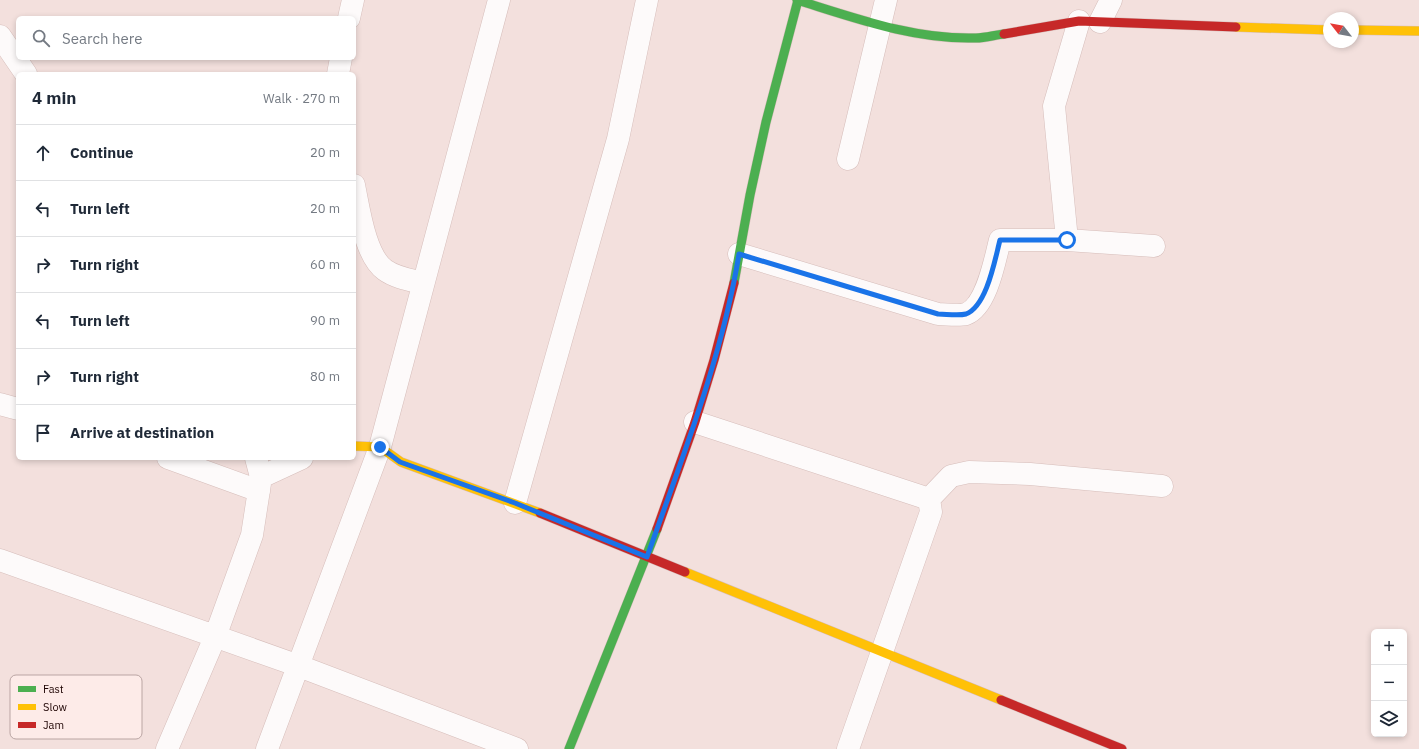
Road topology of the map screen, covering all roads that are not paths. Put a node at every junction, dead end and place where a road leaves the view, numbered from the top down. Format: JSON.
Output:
{"nodes":[{"id":1,"x":353,"y":0,"type":"edge"},
{"id":2,"x":499,"y":0,"type":"edge"},
{"id":3,"x":647,"y":0,"type":"edge"},
{"id":4,"x":798,"y":0,"type":"edge"},
{"id":5,"x":886,"y":0,"type":"edge"},
{"id":6,"x":1111,"y":0,"type":"edge"},
{"id":7,"x":349,"y":16,"type":"edge"},
{"id":8,"x":1089,"y":21,"type":"junction"},
{"id":9,"x":878,"y":25,"type":"junction"},
{"id":10,"x":1323,"y":30,"type":"edge"},
{"id":11,"x":1359,"y":30,"type":"edge"},
{"id":12,"x":1419,"y":30,"type":"edge"},
{"id":13,"x":0,"y":36,"type":"edge"},
{"id":14,"x":16,"y":59,"type":"edge"},
{"id":15,"x":16,"y":60,"type":"edge"},
{"id":16,"x":341,"y":60,"type":"edge"},
{"id":17,"x":25,"y":72,"type":"edge"},
{"id":18,"x":338,"y":72,"type":"edge"},
{"id":19,"x":848,"y":159,"type":"dead end"},
{"id":20,"x":356,"y":193,"type":"edge"},
{"id":21,"x":1067,"y":240,"type":"junction"},
{"id":22,"x":1154,"y":246,"type":"dead end"},
{"id":23,"x":739,"y":254,"type":"junction"},
{"id":24,"x":424,"y":283,"type":"junction"},
{"id":25,"x":0,"y":404,"type":"edge"},
{"id":26,"x":16,"y":408,"type":"edge"},
{"id":27,"x":695,"y":422,"type":"junction"},
{"id":28,"x":356,"y":446,"type":"edge"},
{"id":29,"x":380,"y":447,"type":"junction"},
{"id":30,"x":179,"y":460,"type":"edge"},
{"id":31,"x":297,"y":460,"type":"edge"},
{"id":32,"x":259,"y":475,"type":"edge"},
{"id":33,"x":1162,"y":486,"type":"dead end"},
{"id":34,"x":929,"y":499,"type":"junction"},
{"id":35,"x":515,"y":503,"type":"junction"},
{"id":36,"x":647,"y":557,"type":"junction"},
{"id":37,"x":0,"y":560,"type":"edge"},
{"id":38,"x":215,"y":637,"type":"junction"},
{"id":39,"x":882,"y":652,"type":"junction"},
{"id":40,"x":298,"y":666,"type":"junction"},
{"id":41,"x":167,"y":749,"type":"edge"},
{"id":42,"x":267,"y":749,"type":"edge"},
{"id":43,"x":517,"y":749,"type":"edge"},
{"id":44,"x":569,"y":749,"type":"edge"},
{"id":45,"x":848,"y":749,"type":"edge"},
{"id":46,"x":1122,"y":749,"type":"edge"}],
"edges":[{"from":1,"to":7,"type":"street"},
{"from":2,"to":24,"type":"street"},
{"from":3,"to":35,"type":"street"},
{"from":4,"to":9,"type":"street"},
{"from":4,"to":23,"type":"street"},
{"from":5,"to":9,"type":"street"},
{"from":6,"to":8,"type":"street"},
{"from":8,"to":9,"type":"street"},
{"from":8,"to":10,"type":"street"},
{"from":8,"to":21,"type":"street"},
{"from":9,"to":19,"type":"street"},
{"from":11,"to":12,"type":"street"},
{"from":13,"to":14,"type":"street"},
{"from":15,"to":17,"type":"street"},
{"from":16,"to":18,"type":"street"},
{"from":20,"to":24,"type":"street"},
{"from":21,"to":22,"type":"street"},
{"from":21,"to":23,"type":"street"},
{"from":23,"to":27,"type":"street"},
{"from":24,"to":29,"type":"street"},
{"from":25,"to":26,"type":"street"},
{"from":27,"to":34,"type":"street"},
{"from":27,"to":36,"type":"street"},
{"from":28,"to":29,"type":"street"},
{"from":29,"to":35,"type":"street"},
{"from":29,"to":40,"type":"street"},
{"from":30,"to":32,"type":"street"},
{"from":31,"to":32,"type":"street"},
{"from":32,"to":38,"type":"street"},
{"from":33,"to":34,"type":"street"},
{"from":34,"to":39,"type":"street"},
{"from":35,"to":36,"type":"street"},
{"from":36,"to":39,"type":"street"},
{"from":36,"to":44,"type":"street"},
{"from":37,"to":38,"type":"street"},
{"from":38,"to":40,"type":"street"},
{"from":38,"to":41,"type":"street"},
{"from":39,"to":45,"type":"street"},
{"from":39,"to":46,"type":"street"},
{"from":40,"to":42,"type":"street"},
{"from":40,"to":43,"type":"street"}]}
